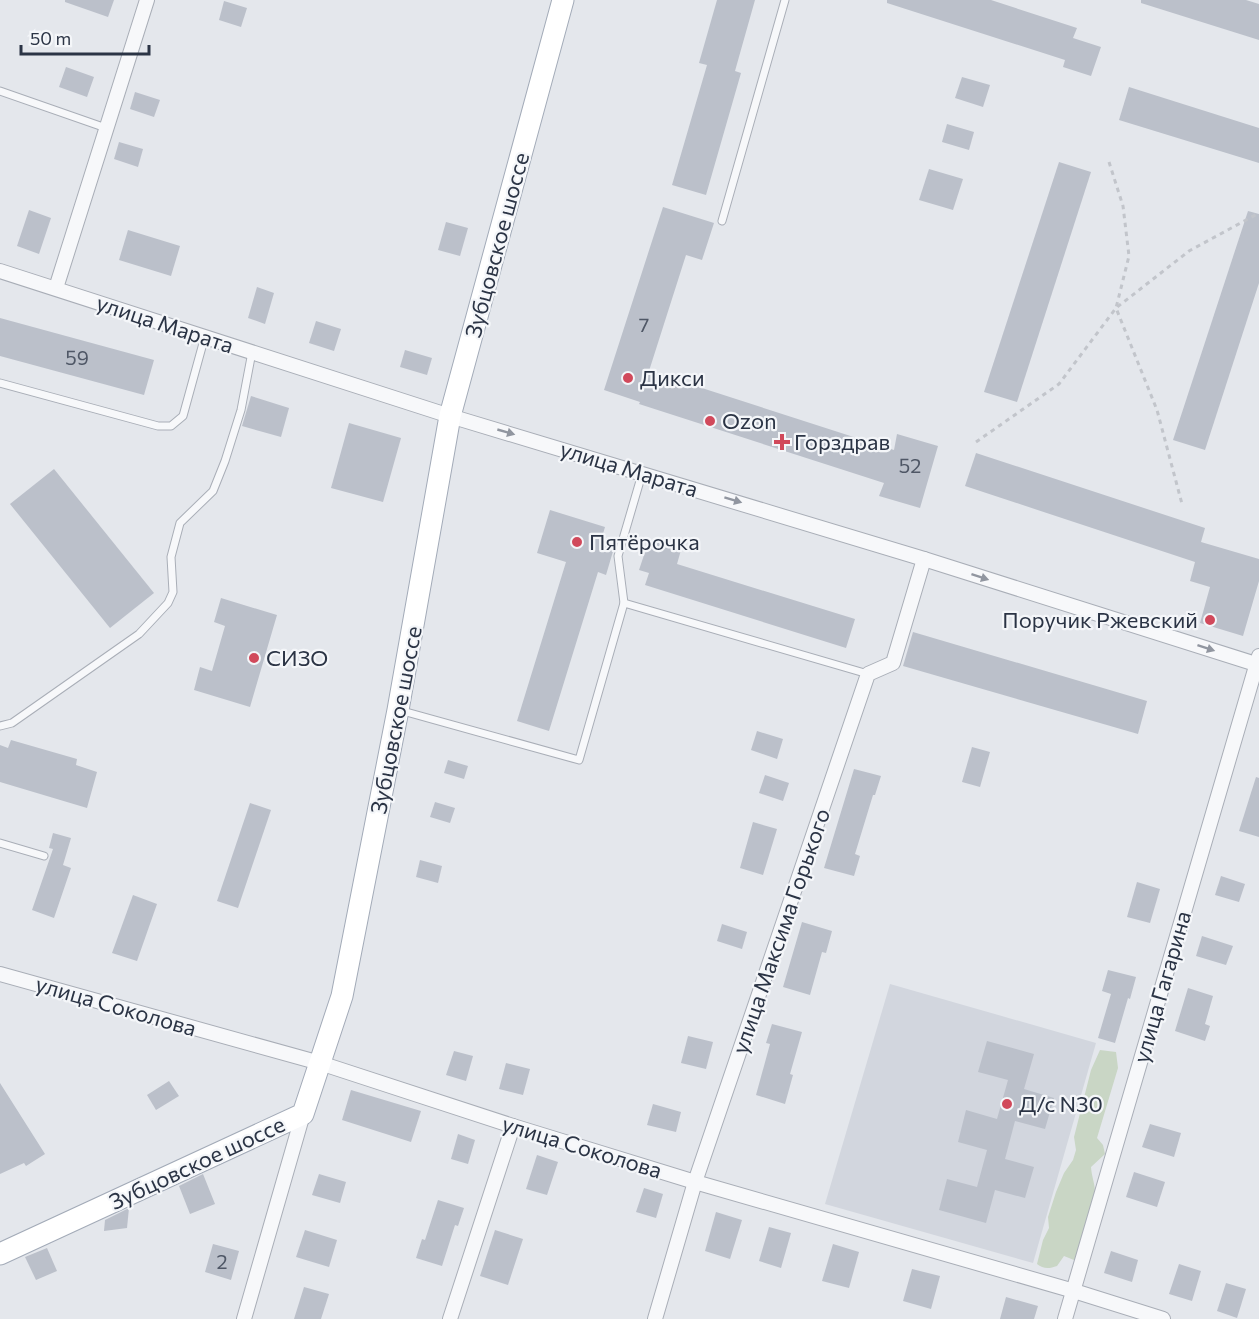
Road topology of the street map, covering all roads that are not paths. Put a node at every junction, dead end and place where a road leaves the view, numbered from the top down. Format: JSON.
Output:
{"nodes":[{"id":1,"x":147,"y":0,"type":"edge"},
{"id":2,"x":563,"y":0,"type":"edge"},
{"id":3,"x":785,"y":0,"type":"edge"},
{"id":4,"x":0,"y":91,"type":"edge"},
{"id":5,"x":106,"y":128,"type":"junction"},
{"id":6,"x":722,"y":221,"type":"dead end"},
{"id":7,"x":0,"y":271,"type":"edge"},
{"id":8,"x":56,"y":288,"type":"junction"},
{"id":9,"x":205,"y":336,"type":"junction"},
{"id":10,"x":252,"y":352,"type":"junction"},
{"id":11,"x":0,"y":383,"type":"edge"},
{"id":12,"x":450,"y":416,"type":"junction"},
{"id":13,"x":642,"y":472,"type":"junction"},
{"id":14,"x":924,"y":559,"type":"junction"},
{"id":15,"x":624,"y":603,"type":"junction"},
{"id":16,"x":1258,"y":661,"type":"edge"},
{"id":17,"x":868,"y":674,"type":"junction"},
{"id":18,"x":398,"y":710,"type":"junction"},
{"id":19,"x":0,"y":726,"type":"edge"},
{"id":20,"x":0,"y":843,"type":"edge"},
{"id":21,"x":44,"y":856,"type":"dead end"},
{"id":22,"x":0,"y":974,"type":"edge"},
{"id":23,"x":320,"y":1063,"type":"junction"},
{"id":24,"x":303,"y":1114,"type":"junction"},
{"id":25,"x":513,"y":1126,"type":"junction"},
{"id":26,"x":695,"y":1182,"type":"junction"},
{"id":27,"x":0,"y":1254,"type":"edge"},
{"id":28,"x":1074,"y":1291,"type":"junction"},
{"id":29,"x":244,"y":1319,"type":"edge"},
{"id":30,"x":450,"y":1319,"type":"edge"},
{"id":31,"x":654,"y":1319,"type":"edge"},
{"id":32,"x":1065,"y":1319,"type":"edge"},
{"id":33,"x":1163,"y":1319,"type":"edge"}],
"edges":[{"from":1,"to":5,"type":"street"},
{"from":2,"to":12,"type":"main road","name":"Зубцовское шоссе"},
{"from":3,"to":6,"type":"lane"},
{"from":4,"to":5,"type":"lane"},
{"from":5,"to":8,"type":"street"},
{"from":7,"to":8,"type":"street","name":"улица Марата"},
{"from":8,"to":9,"type":"street","name":"улица Марата"},
{"from":9,"to":10,"type":"street","name":"улица Марата"},
{"from":9,"to":11,"type":"lane"},
{"from":10,"to":12,"type":"street","name":"улица Марата"},
{"from":10,"to":19,"type":"lane"},
{"from":12,"to":13,"type":"street","name":"улица Марата","one_way":true},
{"from":12,"to":18,"type":"main road","name":"Зубцовское шоссе"},
{"from":13,"to":14,"type":"street","name":"улица Марата","one_way":true},
{"from":13,"to":15,"type":"lane"},
{"from":14,"to":16,"type":"street","name":"улица Марата","one_way":true},
{"from":14,"to":17,"type":"street"},
{"from":15,"to":17,"type":"lane"},
{"from":15,"to":18,"type":"lane"},
{"from":16,"to":28,"type":"street","name":"улица Гагарина"},
{"from":17,"to":26,"type":"street","name":"улица Максима Горького"},
{"from":18,"to":23,"type":"main road","name":"Зубцовское шоссе"},
{"from":20,"to":21,"type":"lane"},
{"from":22,"to":23,"type":"street","name":"улица Соколова"},
{"from":23,"to":24,"type":"main road","name":"Зубцовское шоссе"},
{"from":23,"to":25,"type":"street","name":"улица Соколова"},
{"from":24,"to":27,"type":"main road","name":"Зубцовское шоссе"},
{"from":24,"to":29,"type":"street"},
{"from":25,"to":26,"type":"street","name":"улица Соколова"},
{"from":25,"to":30,"type":"street"},
{"from":26,"to":28,"type":"street","name":"улица Соколова"},
{"from":26,"to":31,"type":"street","name":"улица Максима Горького"},
{"from":28,"to":32,"type":"street","name":"улица Гагарина"},
{"from":28,"to":33,"type":"street","name":"улица Соколова"}]}
